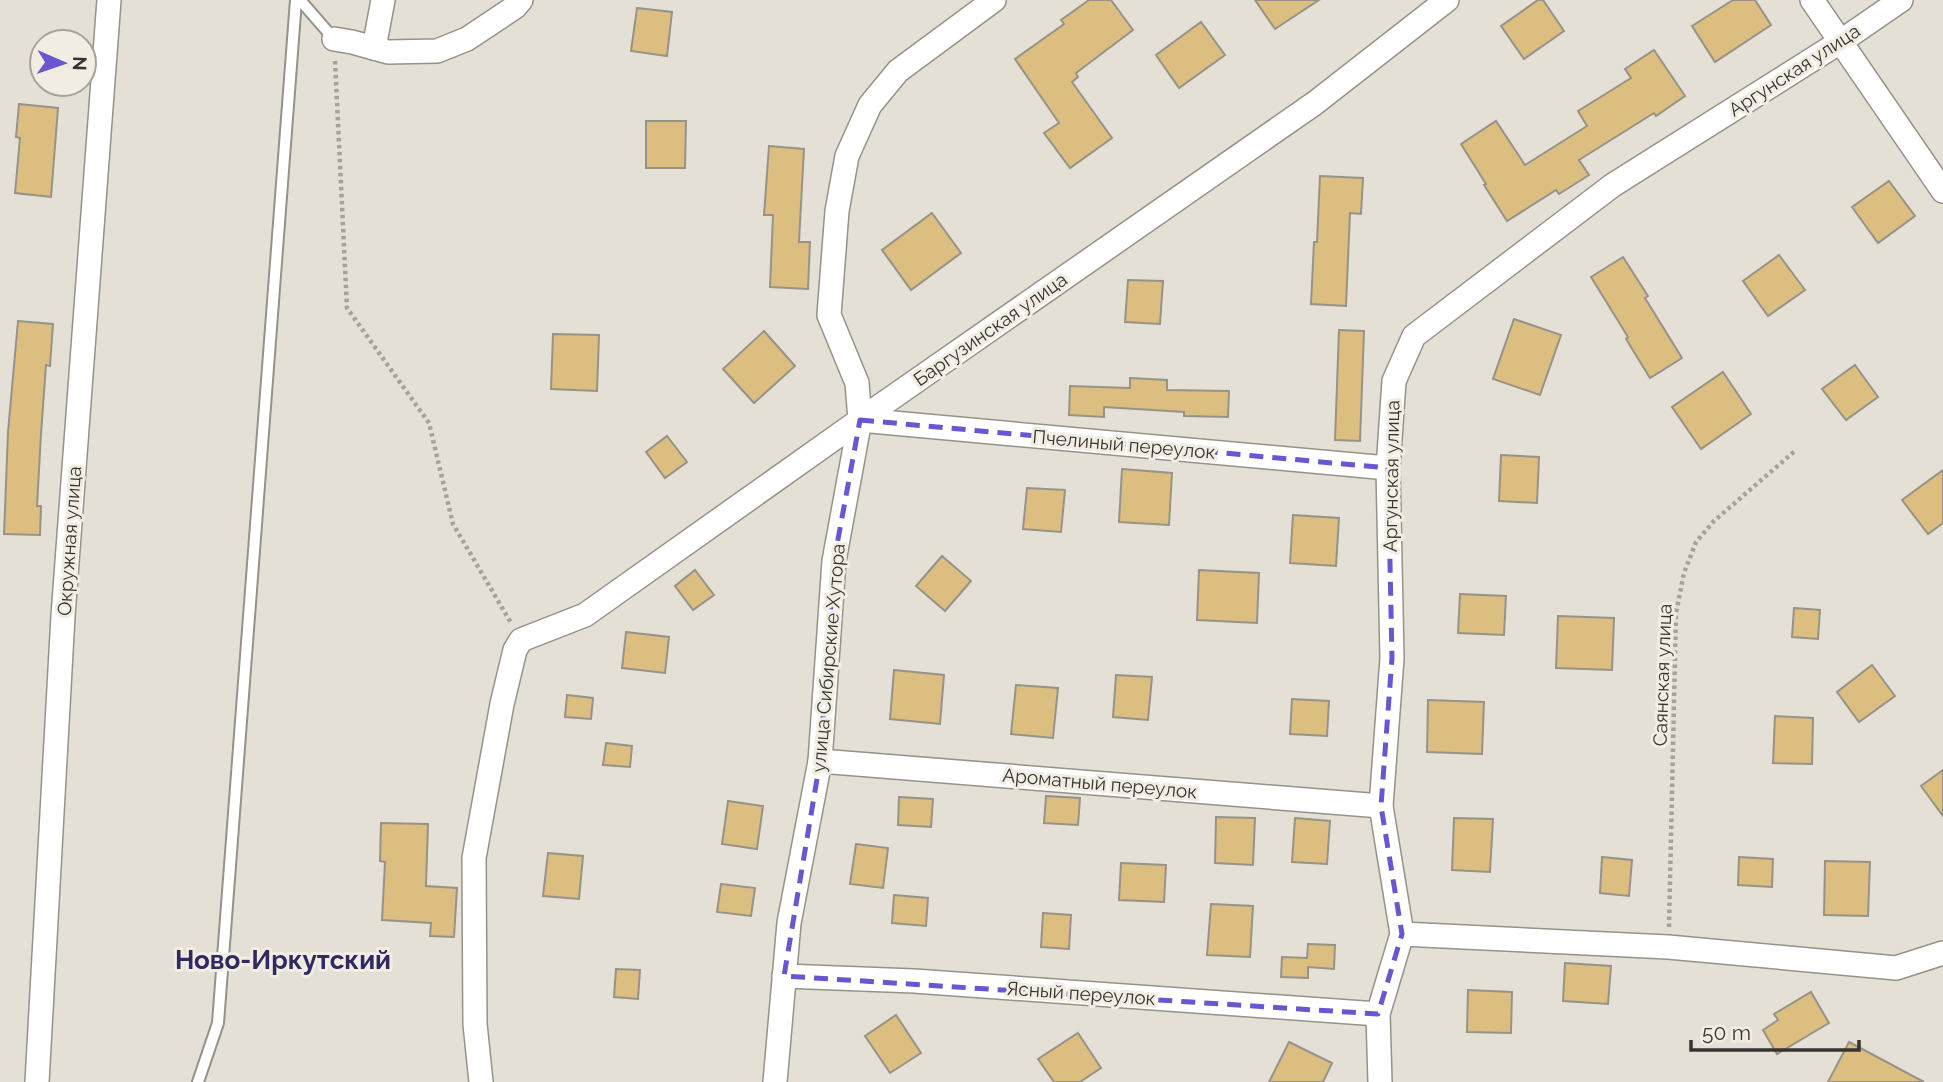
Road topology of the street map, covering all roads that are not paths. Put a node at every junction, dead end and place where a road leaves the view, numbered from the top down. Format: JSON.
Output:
{"nodes":[{"id":1,"x":109,"y":0,"type":"edge"},
{"id":2,"x":298,"y":0,"type":"edge"},
{"id":3,"x":383,"y":0,"type":"edge"},
{"id":4,"x":521,"y":0,"type":"edge"},
{"id":5,"x":993,"y":0,"type":"edge"},
{"id":6,"x":1447,"y":0,"type":"edge"},
{"id":7,"x":1812,"y":0,"type":"edge"},
{"id":8,"x":1901,"y":0,"type":"edge"},
{"id":9,"x":334,"y":39,"type":"joint"},
{"id":10,"x":1840,"y":42,"type":"junction"},
{"id":11,"x":374,"y":48,"type":"junction"},
{"id":12,"x":1943,"y":191,"type":"edge"},
{"id":13,"x":860,"y":420,"type":"junction"},
{"id":14,"x":1388,"y":468,"type":"junction"},
{"id":15,"x":820,"y":761,"type":"junction"},
{"id":16,"x":1381,"y":806,"type":"junction"},
{"id":17,"x":1402,"y":934,"type":"junction"},
{"id":18,"x":1943,"y":953,"type":"edge"},
{"id":19,"x":784,"y":976,"type":"junction"},
{"id":20,"x":1378,"y":1014,"type":"junction"},
{"id":21,"x":37,"y":1082,"type":"edge"},
{"id":22,"x":198,"y":1082,"type":"edge"},
{"id":23,"x":481,"y":1082,"type":"edge"},
{"id":24,"x":775,"y":1082,"type":"edge"},
{"id":25,"x":1380,"y":1082,"type":"edge"}],
"edges":[{"from":1,"to":21,"type":"street","name":"Окружная улица"},
{"from":2,"to":9,"type":"lane"},
{"from":2,"to":22,"type":"lane"},
{"from":3,"to":11,"type":"street"},
{"from":4,"to":11,"type":"street"},
{"from":5,"to":13,"type":"street","name":"улица Сибирские Хутора"},
{"from":6,"to":13,"type":"street","name":"Баргузинская улица"},
{"from":7,"to":10,"type":"street"},
{"from":8,"to":10,"type":"street","name":"Аргунская улица"},
{"from":9,"to":11,"type":"street"},
{"from":10,"to":12,"type":"street"},
{"from":10,"to":14,"type":"street","name":"Аргунская улица"},
{"from":13,"to":14,"type":"street","name":"Пчелиный переулок"},
{"from":13,"to":15,"type":"street","name":"улица Сибирские Хутора"},
{"from":13,"to":23,"type":"street","name":"Баргузинская улица"},
{"from":14,"to":16,"type":"street","name":"Аргунская улица"},
{"from":15,"to":16,"type":"street","name":"Ароматный переулок"},
{"from":15,"to":19,"type":"street","name":"улица Сибирские Хутора"},
{"from":16,"to":17,"type":"street","name":"Аргунская улица"},
{"from":17,"to":18,"type":"street"},
{"from":17,"to":20,"type":"street","name":"Аргунская улица"},
{"from":19,"to":20,"type":"street","name":"Ясный переулок"},
{"from":19,"to":24,"type":"street","name":"улица Сибирские Хутора"},
{"from":20,"to":25,"type":"street","name":"Аргунская улица"}]}
